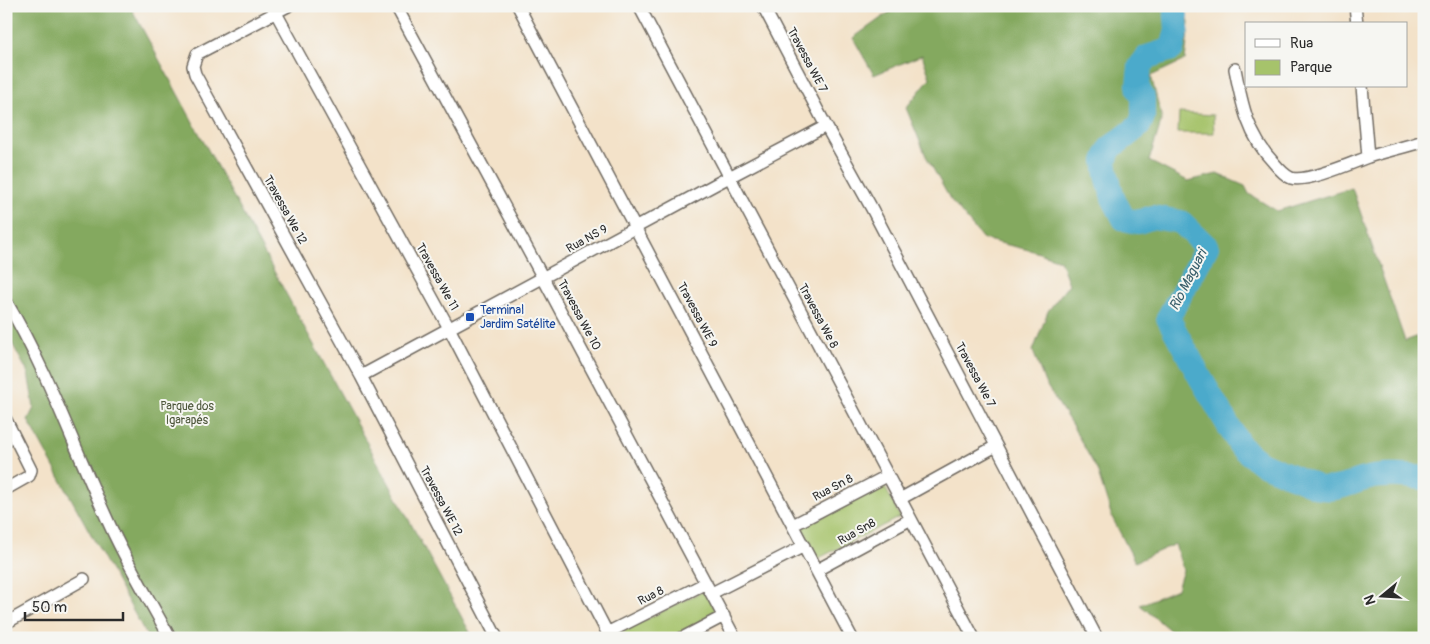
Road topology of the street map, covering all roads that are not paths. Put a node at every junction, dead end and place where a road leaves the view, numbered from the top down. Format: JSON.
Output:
{"nodes":[{"id":1,"x":288,"y":6,"type":"edge"},
{"id":2,"x":396,"y":6,"type":"edge"},
{"id":3,"x":518,"y":6,"type":"edge"},
{"id":4,"x":639,"y":6,"type":"edge"},
{"id":5,"x":763,"y":6,"type":"edge"},
{"id":6,"x":1355,"y":6,"type":"edge"},
{"id":7,"x":276,"y":13,"type":"junction"},
{"id":8,"x":1356,"y":22,"type":"edge"},
{"id":9,"x":1235,"y":69,"type":"dead end"},
{"id":10,"x":1362,"y":88,"type":"edge"},
{"id":11,"x":826,"y":126,"type":"junction"},
{"id":12,"x":1424,"y":142,"type":"edge"},
{"id":13,"x":1368,"y":157,"type":"junction"},
{"id":14,"x":729,"y":177,"type":"junction"},
{"id":15,"x":636,"y":228,"type":"junction"},
{"id":16,"x":544,"y":278,"type":"junction"},
{"id":17,"x":6,"y":301,"type":"edge"},
{"id":18,"x":449,"y":328,"type":"junction"},
{"id":19,"x":361,"y":376,"type":"junction"},
{"id":20,"x":6,"y":420,"type":"edge"},
{"id":21,"x":996,"y":446,"type":"junction"},
{"id":22,"x":887,"y":476,"type":"junction"},
{"id":23,"x":6,"y":489,"type":"edge"},
{"id":24,"x":900,"y":499,"type":"junction"},
{"id":25,"x":910,"y":519,"type":"junction"},
{"id":26,"x":793,"y":525,"type":"junction"},
{"id":27,"x":804,"y":546,"type":"junction"},
{"id":28,"x":817,"y":570,"type":"junction"},
{"id":29,"x":84,"y":579,"type":"dead end"},
{"id":30,"x":709,"y":588,"type":"junction"},
{"id":31,"x":724,"y":616,"type":"junction"},
{"id":32,"x":6,"y":623,"type":"edge"},
{"id":33,"x":609,"y":636,"type":"edge"},
{"id":34,"x":170,"y":638,"type":"edge"},
{"id":35,"x":497,"y":638,"type":"edge"},
{"id":36,"x":682,"y":638,"type":"edge"},
{"id":37,"x":734,"y":638,"type":"edge"},
{"id":38,"x":852,"y":638,"type":"edge"},
{"id":39,"x":974,"y":638,"type":"edge"},
{"id":40,"x":1097,"y":638,"type":"edge"}],
"edges":[{"from":1,"to":7,"type":"street"},
{"from":2,"to":16,"type":"street","name":"Travessa We 10"},
{"from":3,"to":15,"type":"street","name":"Travessa WE 9"},
{"from":4,"to":14,"type":"street","name":"Travessa We 8"},
{"from":5,"to":11,"type":"street","name":"Travessa WE 7"},
{"from":6,"to":8,"type":"street"},
{"from":7,"to":18,"type":"street","name":"Travessa We 11"},
{"from":7,"to":19,"type":"street","name":"Travessa We 12"},
{"from":9,"to":13,"type":"street"},
{"from":10,"to":13,"type":"street"},
{"from":11,"to":14,"type":"street","name":"Rua NS 9"},
{"from":11,"to":21,"type":"street","name":"Travessa We 7"},
{"from":12,"to":13,"type":"street"},
{"from":14,"to":15,"type":"street","name":"Rua NS 9"},
{"from":14,"to":22,"type":"street","name":"Travessa We 8"},
{"from":15,"to":16,"type":"street","name":"Rua NS 9"},
{"from":15,"to":26,"type":"street","name":"Travessa WE 9"},
{"from":16,"to":18,"type":"street","name":"Rua NS 9"},
{"from":16,"to":30,"type":"street","name":"Travessa We 10"},
{"from":17,"to":34,"type":"street"},
{"from":18,"to":19,"type":"street","name":"Rua NS 9"},
{"from":18,"to":33,"type":"street","name":"Travessa We 11"},
{"from":19,"to":35,"type":"street","name":"Travessa WE 12"},
{"from":20,"to":23,"type":"street"},
{"from":21,"to":24,"type":"street"},
{"from":21,"to":40,"type":"street","name":"Travessa We 7"},
{"from":22,"to":24,"type":"street","name":"Travessa We 8"},
{"from":22,"to":26,"type":"street","name":"Rua Sn 8"},
{"from":24,"to":25,"type":"street","name":"Travessa We 8"},
{"from":25,"to":28,"type":"street","name":"Rua Sn8"},
{"from":25,"to":39,"type":"street","name":"Travessa We 8"},
{"from":26,"to":27,"type":"street","name":"Travessa WE 9"},
{"from":27,"to":28,"type":"street","name":"Travessa WE 9"},
{"from":27,"to":30,"type":"street","name":"Rua 8"},
{"from":28,"to":38,"type":"street","name":"Travessa WE 9"},
{"from":29,"to":32,"type":"street"},
{"from":30,"to":31,"type":"street","name":"Travessa We 10"},
{"from":30,"to":33,"type":"street","name":"Rua 8"},
{"from":31,"to":36,"type":"street"},
{"from":31,"to":37,"type":"street","name":"Travessa We 10"}]}
